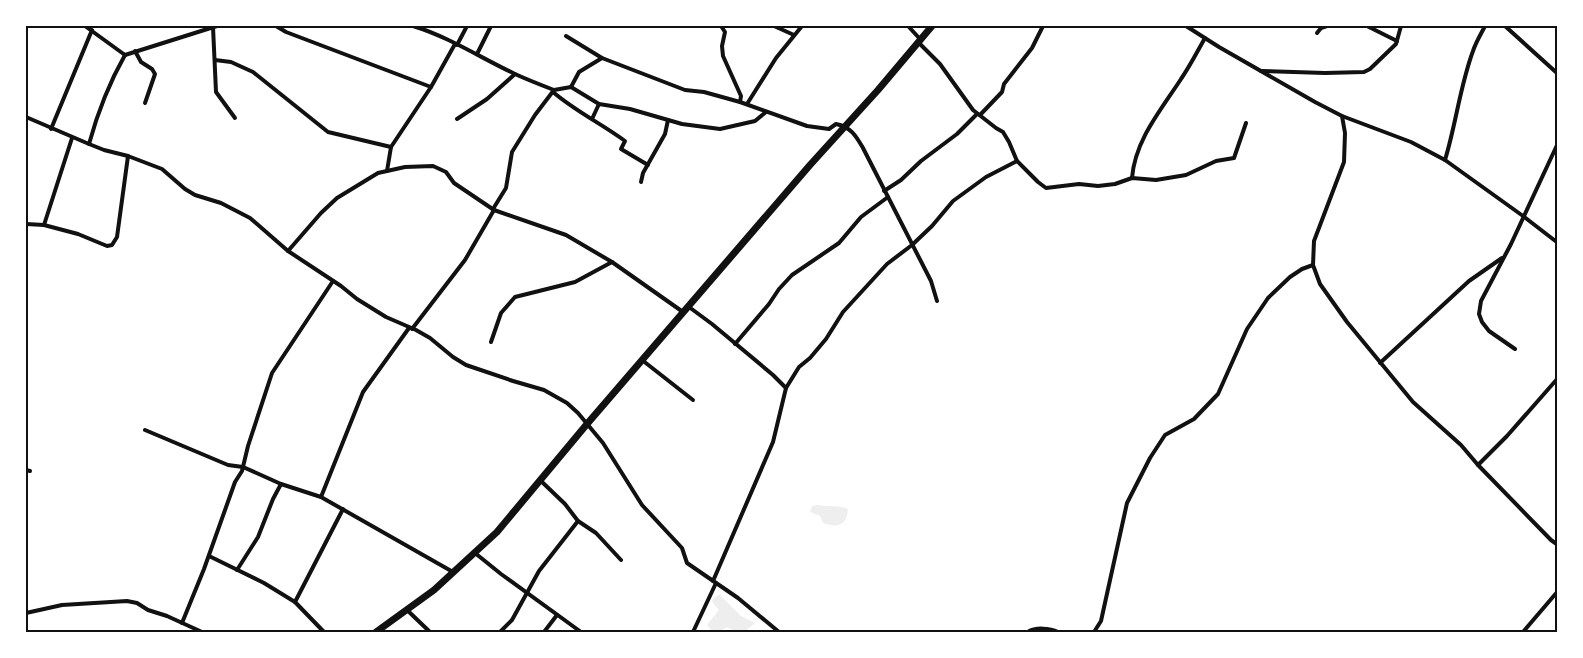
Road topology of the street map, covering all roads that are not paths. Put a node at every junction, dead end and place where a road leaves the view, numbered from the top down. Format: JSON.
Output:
{"nodes":[{"id":1,"x":85,"y":26,"type":"edge"},
{"id":2,"x":215,"y":26,"type":"edge"},
{"id":3,"x":276,"y":26,"type":"edge"},
{"id":4,"x":413,"y":26,"type":"edge"},
{"id":5,"x":467,"y":26,"type":"edge"},
{"id":6,"x":491,"y":26,"type":"edge"},
{"id":7,"x":721,"y":26,"type":"edge"},
{"id":8,"x":774,"y":26,"type":"edge"},
{"id":9,"x":802,"y":26,"type":"edge"},
{"id":10,"x":908,"y":26,"type":"edge"},
{"id":11,"x":932,"y":26,"type":"edge"},
{"id":12,"x":1043,"y":26,"type":"edge"},
{"id":13,"x":1186,"y":26,"type":"edge"},
{"id":14,"x":1327,"y":26,"type":"edge"},
{"id":15,"x":1367,"y":26,"type":"edge"},
{"id":16,"x":1401,"y":26,"type":"edge"},
{"id":17,"x":1485,"y":26,"type":"edge"},
{"id":18,"x":1505,"y":26,"type":"edge"},
{"id":19,"x":92,"y":30,"type":"junction"},
{"id":20,"x":1317,"y":33,"type":"dead end"},
{"id":21,"x":794,"y":35,"type":"junction"},
{"id":22,"x":566,"y":36,"type":"dead end"},
{"id":23,"x":1205,"y":38,"type":"junction"},
{"id":24,"x":919,"y":40,"type":"junction"},
{"id":25,"x":1397,"y":41,"type":"junction"},
{"id":26,"x":456,"y":44,"type":"junction"},
{"id":27,"x":135,"y":51,"type":"junction"},
{"id":28,"x":477,"y":54,"type":"junction"},
{"id":29,"x":125,"y":55,"type":"junction"},
{"id":30,"x":602,"y":58,"type":"junction"},
{"id":31,"x":215,"y":60,"type":"junction"},
{"id":32,"x":1260,"y":71,"type":"junction"},
{"id":33,"x":515,"y":74,"type":"junction"},
{"id":34,"x":1557,"y":74,"type":"edge"},
{"id":35,"x":431,"y":87,"type":"junction"},
{"id":36,"x":571,"y":87,"type":"junction"},
{"id":37,"x":554,"y":91,"type":"junction"},
{"id":38,"x":740,"y":102,"type":"junction"},
{"id":39,"x":145,"y":103,"type":"dead end"},
{"id":40,"x":598,"y":104,"type":"junction"},
{"id":41,"x":747,"y":104,"type":"junction"},
{"id":42,"x":766,"y":112,"type":"junction"},
{"id":43,"x":979,"y":114,"type":"junction"},
{"id":44,"x":1342,"y":116,"type":"junction"},
{"id":45,"x":26,"y":117,"type":"edge"},
{"id":46,"x":235,"y":118,"type":"dead end"},
{"id":47,"x":457,"y":119,"type":"dead end"},
{"id":48,"x":592,"y":119,"type":"junction"},
{"id":49,"x":668,"y":120,"type":"junction"},
{"id":50,"x":1246,"y":123,"type":"dead end"},
{"id":51,"x":845,"y":126,"type":"junction"},
{"id":52,"x":51,"y":129,"type":"junction"},
{"id":53,"x":72,"y":138,"type":"junction"},
{"id":54,"x":89,"y":144,"type":"junction"},
{"id":55,"x":391,"y":147,"type":"junction"},
{"id":56,"x":1557,"y":147,"type":"edge"},
{"id":57,"x":128,"y":156,"type":"junction"},
{"id":58,"x":1445,"y":160,"type":"junction"},
{"id":59,"x":1017,"y":161,"type":"junction"},
{"id":60,"x":648,"y":165,"type":"junction"},
{"id":61,"x":387,"y":171,"type":"junction"},
{"id":62,"x":1132,"y":178,"type":"junction"},
{"id":63,"x":641,"y":182,"type":"dead end"},
{"id":64,"x":884,"y":191,"type":"junction"},
{"id":65,"x":888,"y":197,"type":"junction"},
{"id":66,"x":494,"y":210,"type":"junction"},
{"id":67,"x":1523,"y":216,"type":"junction"},
{"id":68,"x":26,"y":224,"type":"edge"},
{"id":69,"x":44,"y":225,"type":"junction"},
{"id":70,"x":1557,"y":243,"type":"edge"},
{"id":71,"x":912,"y":245,"type":"junction"},
{"id":72,"x":288,"y":250,"type":"junction"},
{"id":73,"x":1504,"y":257,"type":"junction"},
{"id":74,"x":612,"y":262,"type":"junction"},
{"id":75,"x":1313,"y":265,"type":"junction"},
{"id":76,"x":333,"y":281,"type":"junction"},
{"id":77,"x":937,"y":301,"type":"dead end"},
{"id":78,"x":686,"y":309,"type":"junction"},
{"id":79,"x":411,"y":328,"type":"junction"},
{"id":80,"x":491,"y":342,"type":"dead end"},
{"id":81,"x":735,"y":344,"type":"junction"},
{"id":82,"x":1515,"y":350,"type":"dead end"},
{"id":83,"x":642,"y":360,"type":"junction"},
{"id":84,"x":1380,"y":363,"type":"junction"},
{"id":85,"x":1557,"y":378,"type":"edge"},
{"id":86,"x":786,"y":388,"type":"junction"},
{"id":87,"x":693,"y":400,"type":"dead end"},
{"id":88,"x":587,"y":424,"type":"junction"},
{"id":89,"x":145,"y":430,"type":"dead end"},
{"id":90,"x":1478,"y":465,"type":"junction"},
{"id":91,"x":243,"y":467,"type":"junction"},
{"id":92,"x":540,"y":480,"type":"junction"},
{"id":93,"x":282,"y":484,"type":"junction"},
{"id":94,"x":321,"y":497,"type":"junction"},
{"id":95,"x":343,"y":509,"type":"junction"},
{"id":96,"x":578,"y":521,"type":"junction"},
{"id":97,"x":1557,"y":545,"type":"edge"},
{"id":98,"x":475,"y":553,"type":"junction"},
{"id":99,"x":209,"y":556,"type":"junction"},
{"id":100,"x":621,"y":560,"type":"dead end"},
{"id":101,"x":237,"y":570,"type":"junction"},
{"id":102,"x":454,"y":572,"type":"junction"},
{"id":103,"x":715,"y":582,"type":"junction"},
{"id":104,"x":1557,"y":591,"type":"edge"},
{"id":105,"x":526,"y":592,"type":"junction"},
{"id":106,"x":295,"y":602,"type":"junction"},
{"id":107,"x":407,"y":610,"type":"junction"},
{"id":108,"x":26,"y":614,"type":"edge"},
{"id":109,"x":557,"y":615,"type":"junction"},
{"id":110,"x":182,"y":623,"type":"junction"},
{"id":111,"x":202,"y":633,"type":"edge"},
{"id":112,"x":324,"y":633,"type":"edge"},
{"id":113,"x":376,"y":633,"type":"edge"},
{"id":114,"x":430,"y":633,"type":"edge"},
{"id":115,"x":500,"y":633,"type":"edge"},
{"id":116,"x":544,"y":633,"type":"edge"},
{"id":117,"x":581,"y":633,"type":"edge"},
{"id":118,"x":693,"y":633,"type":"edge"},
{"id":119,"x":779,"y":633,"type":"edge"},
{"id":120,"x":1028,"y":633,"type":"edge"},
{"id":121,"x":1058,"y":633,"type":"edge"},
{"id":122,"x":1094,"y":633,"type":"edge"},
{"id":123,"x":1523,"y":633,"type":"edge"}],
"edges":[{"from":1,"to":19,"type":"street"},
{"from":2,"to":27,"type":"street"},
{"from":2,"to":31,"type":"street"},
{"from":3,"to":35,"type":"street"},
{"from":4,"to":26,"type":"street"},
{"from":5,"to":26,"type":"street"},
{"from":6,"to":28,"type":"street"},
{"from":7,"to":38,"type":"street"},
{"from":8,"to":21,"type":"street"},
{"from":9,"to":21,"type":"street"},
{"from":10,"to":24,"type":"street"},
{"from":11,"to":24,"type":"highway"},
{"from":12,"to":43,"type":"street"},
{"from":13,"to":23,"type":"street"},
{"from":14,"to":20,"type":"street"},
{"from":15,"to":25,"type":"street"},
{"from":16,"to":25,"type":"street"},
{"from":17,"to":58,"type":"street"},
{"from":18,"to":34,"type":"street"},
{"from":19,"to":29,"type":"street"},
{"from":19,"to":52,"type":"street"},
{"from":21,"to":41,"type":"street"},
{"from":22,"to":30,"type":"street"},
{"from":23,"to":32,"type":"street"},
{"from":23,"to":62,"type":"street"},
{"from":24,"to":43,"type":"street"},
{"from":24,"to":51,"type":"highway"},
{"from":25,"to":32,"type":"street"},
{"from":26,"to":28,"type":"street"},
{"from":26,"to":35,"type":"street"},
{"from":27,"to":29,"type":"street"},
{"from":27,"to":39,"type":"street"},
{"from":28,"to":33,"type":"street"},
{"from":29,"to":54,"type":"street"},
{"from":30,"to":36,"type":"street"},
{"from":30,"to":38,"type":"street"},
{"from":31,"to":46,"type":"street"},
{"from":31,"to":55,"type":"street"},
{"from":32,"to":44,"type":"street"},
{"from":33,"to":37,"type":"street"},
{"from":33,"to":47,"type":"street"},
{"from":35,"to":55,"type":"street"},
{"from":36,"to":37,"type":"street"},
{"from":36,"to":40,"type":"street"},
{"from":37,"to":48,"type":"street"},
{"from":37,"to":66,"type":"street"},
{"from":38,"to":41,"type":"street"},
{"from":40,"to":48,"type":"street"},
{"from":40,"to":49,"type":"street"},
{"from":41,"to":42,"type":"street"},
{"from":42,"to":49,"type":"street"},
{"from":42,"to":51,"type":"street"},
{"from":43,"to":59,"type":"street"},
{"from":43,"to":64,"type":"street"},
{"from":44,"to":58,"type":"street"},
{"from":44,"to":75,"type":"street"},
{"from":45,"to":52,"type":"street"},
{"from":48,"to":60,"type":"street"},
{"from":49,"to":60,"type":"street"},
{"from":50,"to":62,"type":"street"},
{"from":51,"to":64,"type":"street"},
{"from":51,"to":78,"type":"highway"},
{"from":52,"to":53,"type":"street"},
{"from":53,"to":54,"type":"street"},
{"from":53,"to":69,"type":"street"},
{"from":54,"to":57,"type":"street"},
{"from":55,"to":61,"type":"street"},
{"from":56,"to":67,"type":"street"},
{"from":57,"to":69,"type":"street"},
{"from":57,"to":72,"type":"street"},
{"from":58,"to":67,"type":"street"},
{"from":59,"to":62,"type":"street"},
{"from":59,"to":71,"type":"street"},
{"from":60,"to":63,"type":"street"},
{"from":61,"to":66,"type":"street"},
{"from":61,"to":72,"type":"street"},
{"from":64,"to":65,"type":"street"},
{"from":65,"to":71,"type":"street"},
{"from":65,"to":81,"type":"street"},
{"from":66,"to":74,"type":"street"},
{"from":66,"to":79,"type":"street"},
{"from":67,"to":70,"type":"street"},
{"from":67,"to":73,"type":"street"},
{"from":68,"to":69,"type":"street"},
{"from":71,"to":77,"type":"street"},
{"from":71,"to":86,"type":"street"},
{"from":72,"to":76,"type":"street"},
{"from":73,"to":82,"type":"street"},
{"from":73,"to":84,"type":"street"},
{"from":74,"to":78,"type":"street"},
{"from":74,"to":80,"type":"street"},
{"from":75,"to":84,"type":"street"},
{"from":75,"to":122,"type":"street"},
{"from":76,"to":79,"type":"street"},
{"from":76,"to":91,"type":"street"},
{"from":78,"to":81,"type":"street"},
{"from":78,"to":83,"type":"highway"},
{"from":79,"to":88,"type":"street"},
{"from":79,"to":94,"type":"street"},
{"from":81,"to":86,"type":"street"},
{"from":83,"to":87,"type":"street"},
{"from":83,"to":88,"type":"highway"},
{"from":84,"to":90,"type":"street"},
{"from":85,"to":90,"type":"street"},
{"from":86,"to":103,"type":"street"},
{"from":88,"to":92,"type":"highway"},
{"from":88,"to":103,"type":"street"},
{"from":89,"to":91,"type":"street"},
{"from":90,"to":97,"type":"street"},
{"from":91,"to":93,"type":"street"},
{"from":91,"to":99,"type":"street"},
{"from":92,"to":96,"type":"street"},
{"from":92,"to":98,"type":"highway"},
{"from":93,"to":94,"type":"street"},
{"from":93,"to":101,"type":"street"},
{"from":94,"to":95,"type":"street"},
{"from":95,"to":102,"type":"street"},
{"from":95,"to":106,"type":"street"},
{"from":96,"to":100,"type":"street"},
{"from":96,"to":105,"type":"street"},
{"from":98,"to":102,"type":"highway"},
{"from":98,"to":105,"type":"street"},
{"from":99,"to":101,"type":"street"},
{"from":99,"to":110,"type":"street"},
{"from":101,"to":106,"type":"street"},
{"from":102,"to":107,"type":"highway"},
{"from":103,"to":118,"type":"street"},
{"from":103,"to":119,"type":"street"},
{"from":104,"to":123,"type":"street"},
{"from":105,"to":109,"type":"street"},
{"from":105,"to":115,"type":"street"},
{"from":106,"to":112,"type":"street"},
{"from":107,"to":113,"type":"highway"},
{"from":107,"to":114,"type":"street"},
{"from":108,"to":110,"type":"street"},
{"from":109,"to":116,"type":"street"},
{"from":109,"to":117,"type":"street"},
{"from":110,"to":111,"type":"street"},
{"from":120,"to":121,"type":"street"}]}
